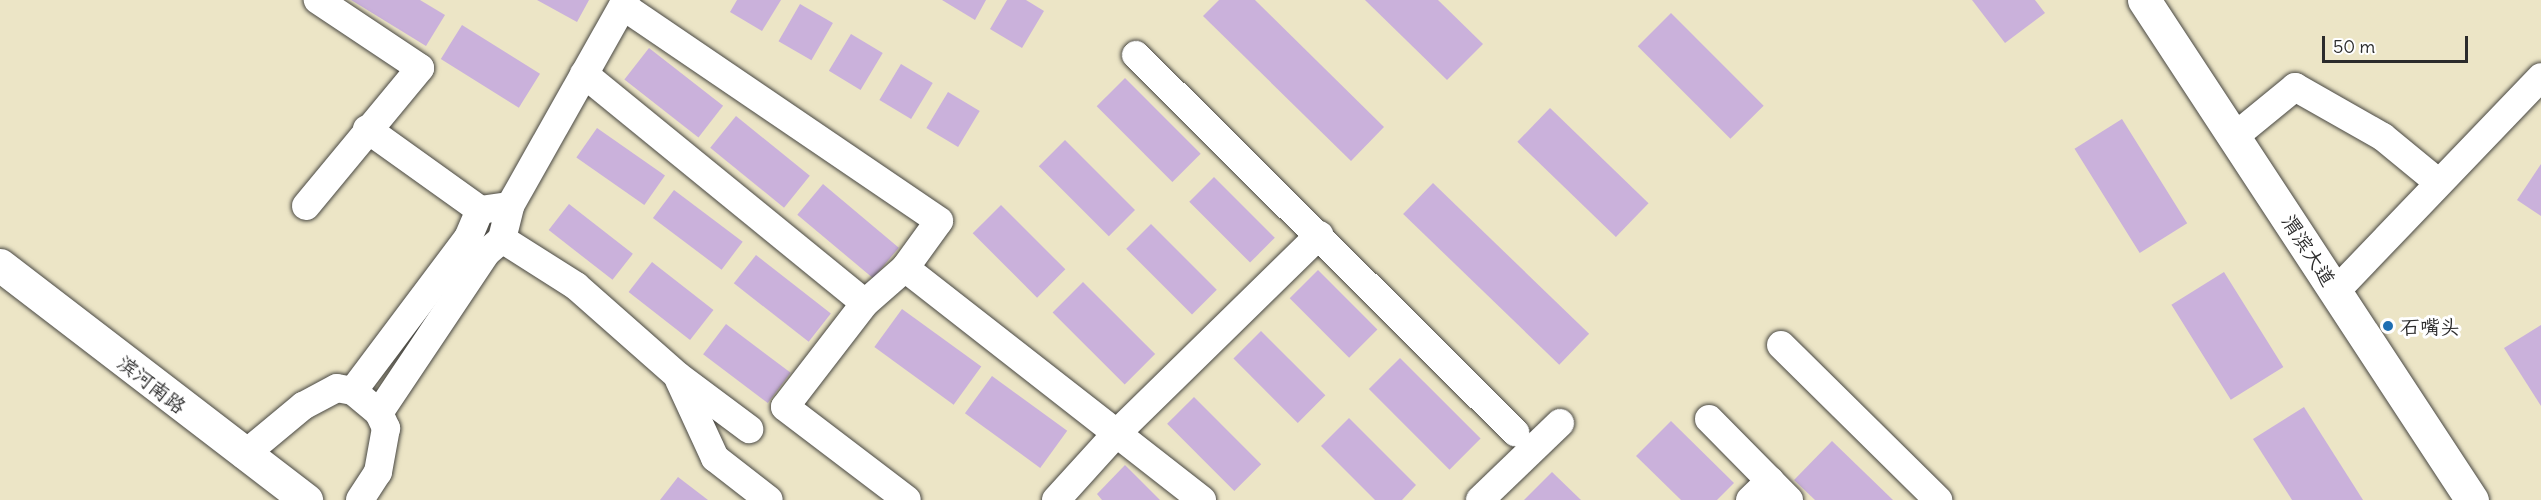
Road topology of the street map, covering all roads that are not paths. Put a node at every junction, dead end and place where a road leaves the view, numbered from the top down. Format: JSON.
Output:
{"nodes":[{"id":1,"x":318,"y":0,"type":"edge"},
{"id":2,"x":2144,"y":0,"type":"edge"},
{"id":3,"x":624,"y":3,"type":"edge"},
{"id":4,"x":1136,"y":55,"type":"dead end"},
{"id":5,"x":584,"y":74,"type":"junction"},
{"id":6,"x":2541,"y":77,"type":"edge"},
{"id":7,"x":367,"y":129,"type":"junction"},
{"id":8,"x":2234,"y":137,"type":"junction"},
{"id":9,"x":2439,"y":183,"type":"junction"},
{"id":10,"x":306,"y":206,"type":"dead end"},
{"id":11,"x":510,"y":206,"type":"junction"},
{"id":12,"x":480,"y":210,"type":"junction"},
{"id":13,"x":1319,"y":235,"type":"junction"},
{"id":14,"x":502,"y":239,"type":"junction"},
{"id":15,"x":0,"y":265,"type":"edge"},
{"id":16,"x":904,"y":268,"type":"junction"},
{"id":17,"x":0,"y":291,"type":"edge"},
{"id":18,"x":2336,"y":291,"type":"junction"},
{"id":19,"x":865,"y":303,"type":"junction"},
{"id":20,"x":1781,"y":345,"type":"dead end"},
{"id":21,"x":678,"y":376,"type":"junction"},
{"id":22,"x":353,"y":391,"type":"junction"},
{"id":23,"x":379,"y":413,"type":"junction"},
{"id":24,"x":1709,"y":419,"type":"dead end"},
{"id":25,"x":1560,"y":423,"type":"dead end"},
{"id":26,"x":749,"y":429,"type":"dead end"},
{"id":27,"x":1515,"y":432,"type":"dead end"},
{"id":28,"x":1115,"y":435,"type":"junction"},
{"id":29,"x":244,"y":455,"type":"junction"},
{"id":30,"x":1770,"y":494,"type":"edge"},
{"id":31,"x":274,"y":500,"type":"edge"},
{"id":32,"x":306,"y":500,"type":"edge"},
{"id":33,"x":360,"y":500,"type":"edge"},
{"id":34,"x":769,"y":500,"type":"edge"},
{"id":35,"x":907,"y":500,"type":"edge"},
{"id":36,"x":1056,"y":500,"type":"edge"},
{"id":37,"x":1202,"y":500,"type":"edge"},
{"id":38,"x":1480,"y":500,"type":"edge"},
{"id":39,"x":1938,"y":500,"type":"edge"},
{"id":40,"x":2472,"y":500,"type":"edge"}],
"edges":[{"from":1,"to":7,"type":"street"},
{"from":2,"to":8,"type":"main road","name":"渭滨大道"},
{"from":3,"to":5,"type":"street"},
{"from":3,"to":16,"type":"street"},
{"from":4,"to":13,"type":"street"},
{"from":5,"to":11,"type":"street"},
{"from":5,"to":19,"type":"street"},
{"from":6,"to":9,"type":"street"},
{"from":7,"to":10,"type":"street"},
{"from":7,"to":12,"type":"street"},
{"from":8,"to":9,"type":"street"},
{"from":8,"to":18,"type":"main road","name":"渭滨大道"},
{"from":9,"to":18,"type":"street"},
{"from":11,"to":12,"type":"street"},
{"from":11,"to":14,"type":"street"},
{"from":12,"to":22,"type":"street"},
{"from":13,"to":27,"type":"street"},
{"from":13,"to":28,"type":"street"},
{"from":14,"to":21,"type":"street"},
{"from":14,"to":23,"type":"street"},
{"from":15,"to":29,"type":"main road","name":"滨河南路"},
{"from":16,"to":19,"type":"street"},
{"from":16,"to":28,"type":"street"},
{"from":17,"to":31,"type":"main road","name":"滨河南路"},
{"from":18,"to":40,"type":"main road","name":"渭滨大道"},
{"from":19,"to":35,"type":"street"},
{"from":20,"to":39,"type":"street"},
{"from":21,"to":26,"type":"street"},
{"from":21,"to":34,"type":"street"},
{"from":22,"to":23,"type":"street"},
{"from":22,"to":29,"type":"street"},
{"from":23,"to":33,"type":"street"},
{"from":24,"to":30,"type":"street"},
{"from":25,"to":38,"type":"street"},
{"from":28,"to":36,"type":"street"},
{"from":28,"to":37,"type":"street"},
{"from":29,"to":32,"type":"main road","name":"滨河南路"}]}
